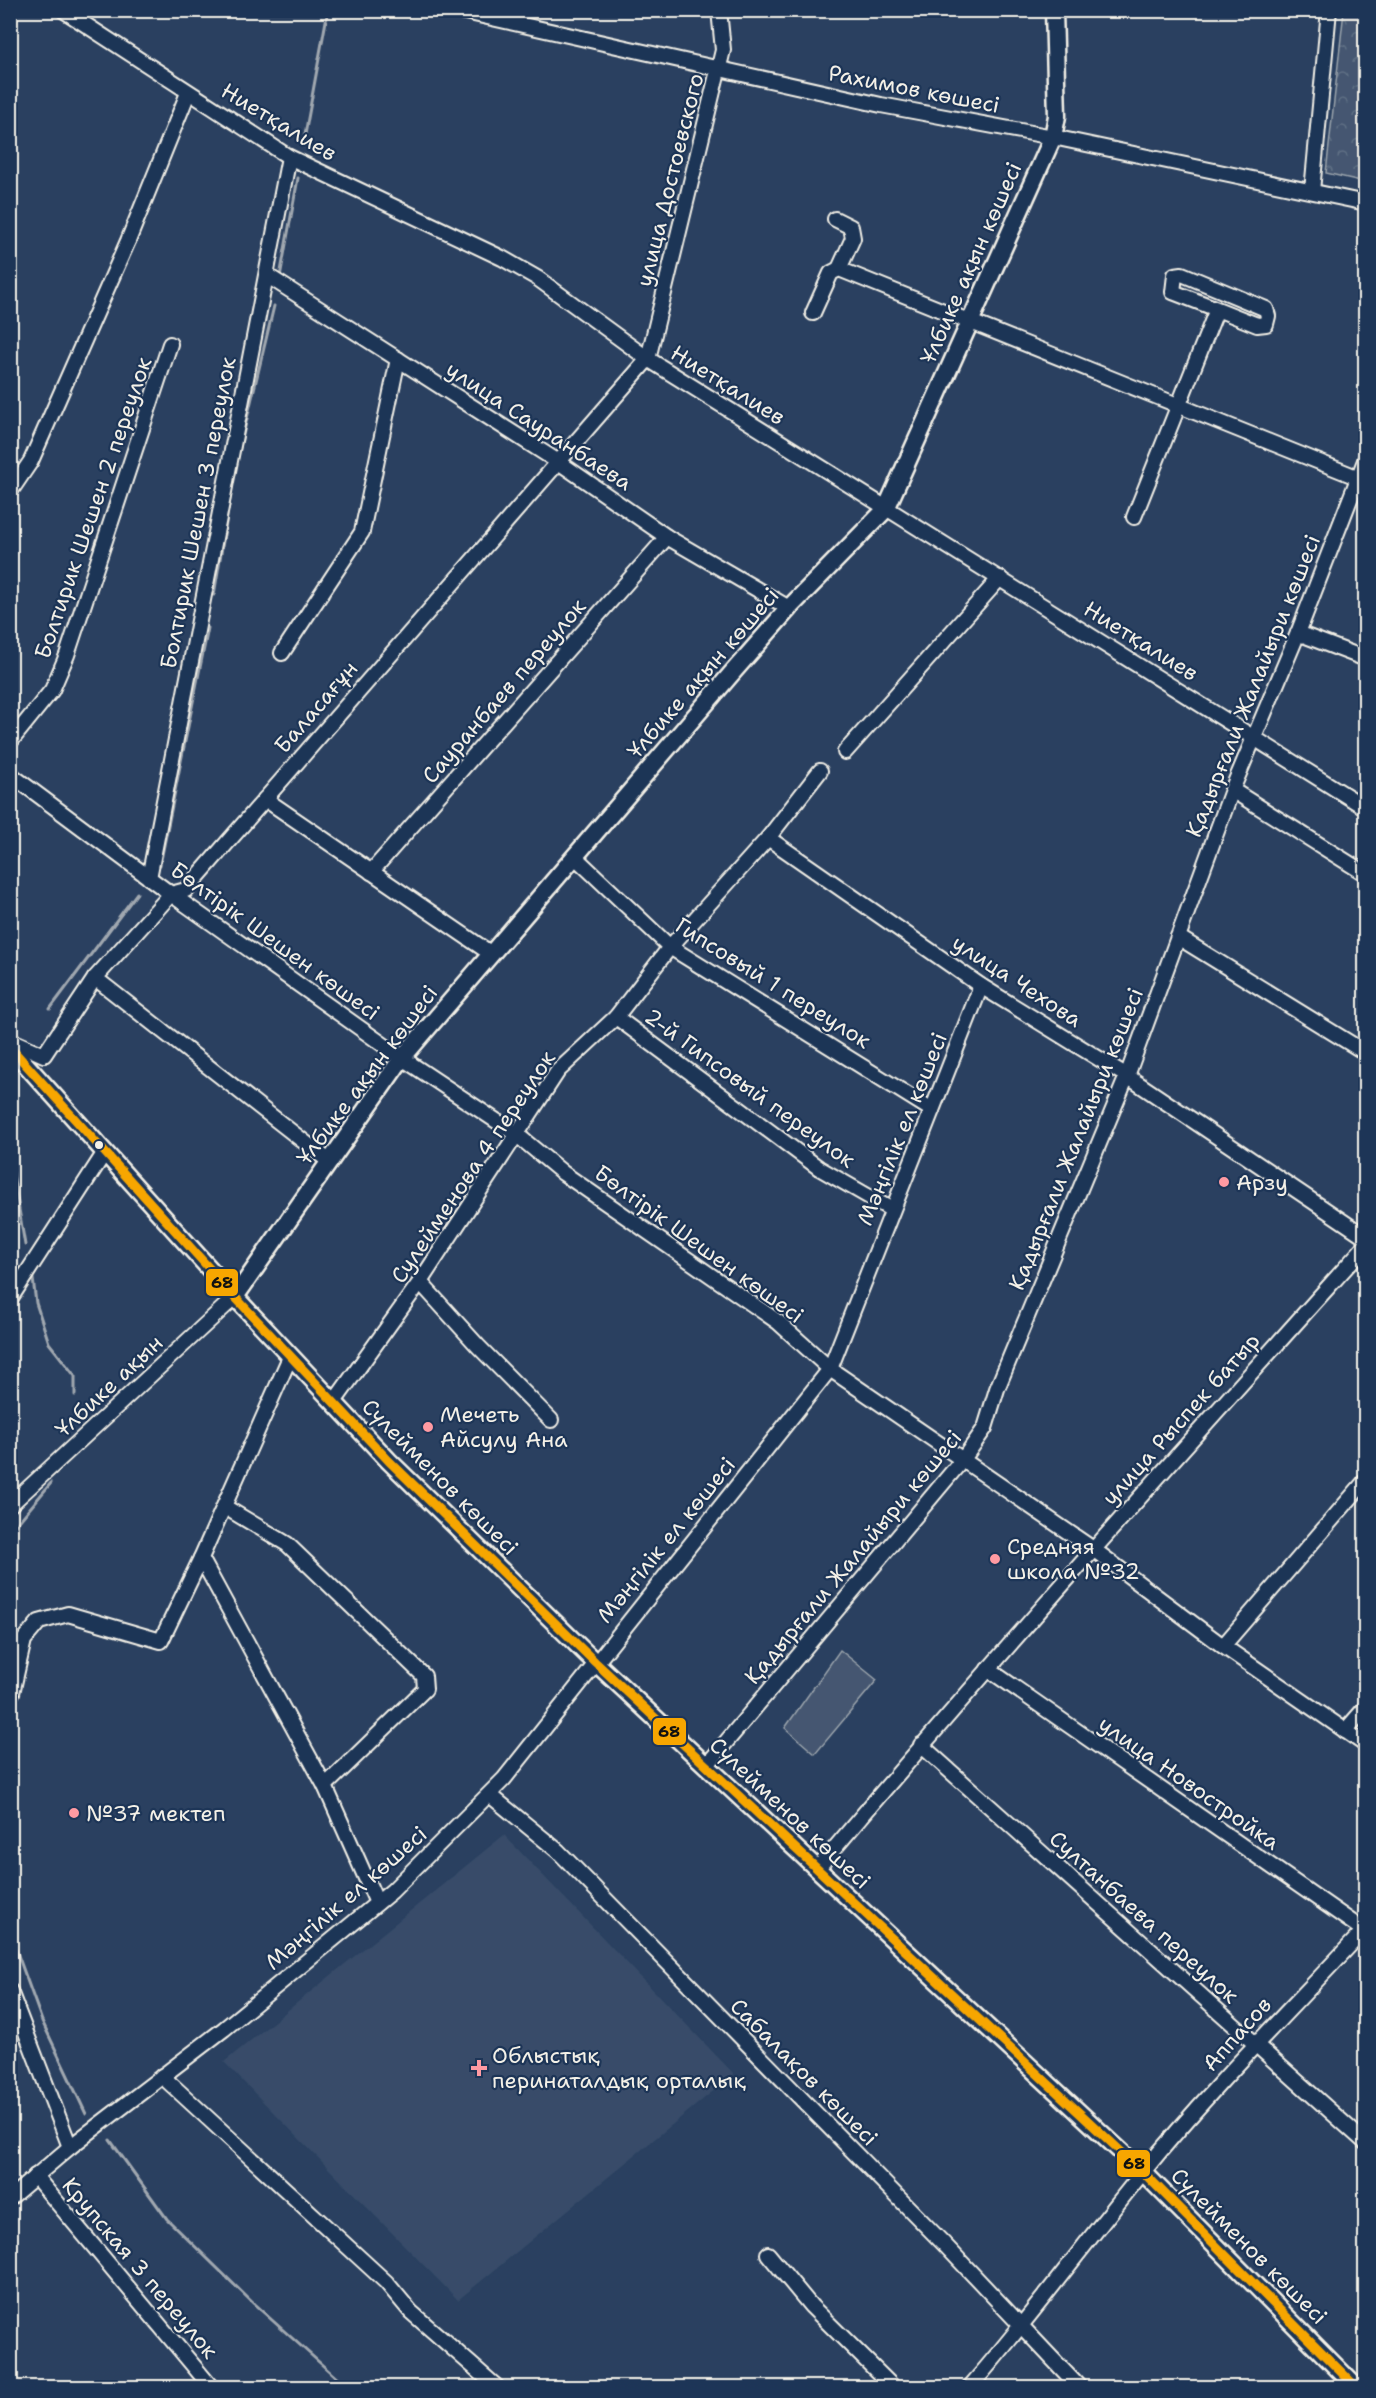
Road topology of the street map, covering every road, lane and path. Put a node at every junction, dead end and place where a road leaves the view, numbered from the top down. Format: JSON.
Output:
{"nodes":[{"id":1,"x":63,"y":10,"type":"edge"},
{"id":2,"x":456,"y":10,"type":"edge"},
{"id":3,"x":719,"y":10,"type":"edge"},
{"id":4,"x":1054,"y":10,"type":"edge"},
{"id":5,"x":1329,"y":10,"type":"edge"},
{"id":6,"x":718,"y":70,"type":"junction"},
{"id":7,"x":188,"y":93,"type":"junction"},
{"id":8,"x":1053,"y":137,"type":"junction"},
{"id":9,"x":289,"y":157,"type":"junction"},
{"id":10,"x":1312,"y":191,"type":"junction"},
{"id":11,"x":1365,"y":203,"type":"edge"},
{"id":12,"x":835,"y":219,"type":"dead end"},
{"id":13,"x":839,"y":269,"type":"junction"},
{"id":14,"x":268,"y":276,"type":"junction"},
{"id":15,"x":1217,"y":309,"type":"junction"},
{"id":16,"x":813,"y":313,"type":"dead end"},
{"id":17,"x":969,"y":321,"type":"junction"},
{"id":18,"x":170,"y":344,"type":"dead end"},
{"id":19,"x":398,"y":359,"type":"junction"},
{"id":20,"x":648,"y":359,"type":"junction"},
{"id":21,"x":1178,"y":405,"type":"junction"},
{"id":22,"x":1365,"y":458,"type":"edge"},
{"id":23,"x":560,"y":464,"type":"junction"},
{"id":24,"x":1359,"y":478,"type":"junction"},
{"id":25,"x":10,"y":492,"type":"edge"},
{"id":26,"x":886,"y":509,"type":"junction"},
{"id":27,"x":1134,"y":517,"type":"dead end"},
{"id":28,"x":667,"y":537,"type":"junction"},
{"id":29,"x":1000,"y":578,"type":"junction"},
{"id":30,"x":789,"y":608,"type":"junction"},
{"id":31,"x":1298,"y":633,"type":"junction"},
{"id":32,"x":282,"y":653,"type":"dead end"},
{"id":33,"x":1365,"y":660,"type":"edge"},
{"id":34,"x":1252,"y":738,"type":"junction"},
{"id":35,"x":10,"y":742,"type":"edge"},
{"id":36,"x":845,"y":752,"type":"dead end"},
{"id":37,"x":820,"y":771,"type":"dead end"},
{"id":38,"x":10,"y":774,"type":"edge"},
{"id":39,"x":1232,"y":790,"type":"junction"},
{"id":40,"x":265,"y":799,"type":"junction"},
{"id":41,"x":1365,"y":808,"type":"edge"},
{"id":42,"x":768,"y":838,"type":"junction"},
{"id":43,"x":574,"y":856,"type":"junction"},
{"id":44,"x":371,"y":872,"type":"junction"},
{"id":45,"x":1365,"y":874,"type":"edge"},
{"id":46,"x":149,"y":878,"type":"junction"},
{"id":47,"x":171,"y":894,"type":"junction"},
{"id":48,"x":1178,"y":937,"type":"junction"},
{"id":49,"x":670,"y":947,"type":"junction"},
{"id":50,"x":490,"y":953,"type":"junction"},
{"id":51,"x":95,"y":978,"type":"junction"},
{"id":52,"x":981,"y":986,"type":"junction"},
{"id":53,"x":616,"y":1017,"type":"junction"},
{"id":54,"x":10,"y":1040,"type":"edge"},
{"id":55,"x":10,"y":1047,"type":"edge"},
{"id":56,"x":1365,"y":1053,"type":"edge"},
{"id":57,"x":402,"y":1058,"type":"junction"},
{"id":58,"x":1127,"y":1076,"type":"junction"},
{"id":59,"x":932,"y":1110,"type":"junction"},
{"id":60,"x":516,"y":1134,"type":"junction"},
{"id":61,"x":105,"y":1152,"type":"junction"},
{"id":62,"x":330,"y":1162,"type":"junction"},
{"id":63,"x":892,"y":1210,"type":"junction"},
{"id":64,"x":1365,"y":1237,"type":"edge"},
{"id":65,"x":1365,"y":1245,"type":"edge"},
{"id":66,"x":420,"y":1282,"type":"junction"},
{"id":67,"x":235,"y":1297,"type":"junction"},
{"id":68,"x":10,"y":1299,"type":"edge"},
{"id":69,"x":290,"y":1356,"type":"junction"},
{"id":70,"x":830,"y":1369,"type":"junction"},
{"id":71,"x":334,"y":1402,"type":"junction"},
{"id":72,"x":551,"y":1420,"type":"dead end"},
{"id":73,"x":964,"y":1458,"type":"junction"},
{"id":74,"x":1365,"y":1480,"type":"edge"},
{"id":75,"x":10,"y":1505,"type":"edge"},
{"id":76,"x":225,"y":1507,"type":"junction"},
{"id":77,"x":1093,"y":1549,"type":"junction"},
{"id":78,"x":201,"y":1558,"type":"junction"},
{"id":79,"x":1223,"y":1646,"type":"junction"},
{"id":80,"x":595,"y":1662,"type":"junction"},
{"id":81,"x":988,"y":1669,"type":"junction"},
{"id":82,"x":12,"y":1693,"type":"edge"},
{"id":83,"x":1365,"y":1707,"type":"edge"},
{"id":84,"x":1345,"y":1731,"type":"junction"},
{"id":85,"x":921,"y":1745,"type":"junction"},
{"id":86,"x":1365,"y":1745,"type":"edge"},
{"id":87,"x":706,"y":1766,"type":"junction"},
{"id":88,"x":325,"y":1786,"type":"junction"},
{"id":89,"x":490,"y":1795,"type":"junction"},
{"id":90,"x":818,"y":1868,"type":"junction"},
{"id":91,"x":377,"y":1903,"type":"junction"},
{"id":92,"x":1365,"y":1930,"type":"edge"},
{"id":93,"x":10,"y":1991,"type":"edge"},
{"id":94,"x":1255,"y":2045,"type":"junction"},
{"id":95,"x":162,"y":2076,"type":"junction"},
{"id":96,"x":1365,"y":2144,"type":"edge"},
{"id":97,"x":70,"y":2146,"type":"junction"},
{"id":98,"x":1143,"y":2172,"type":"junction"},
{"id":99,"x":35,"y":2176,"type":"junction"},
{"id":100,"x":10,"y":2198,"type":"edge"},
{"id":101,"x":768,"y":2254,"type":"dead end"},
{"id":102,"x":1022,"y":2326,"type":"junction"},
{"id":103,"x":212,"y":2388,"type":"edge"},
{"id":104,"x":498,"y":2388,"type":"edge"},
{"id":105,"x":894,"y":2388,"type":"edge"},
{"id":106,"x":969,"y":2388,"type":"edge"},
{"id":107,"x":1080,"y":2388,"type":"edge"},
{"id":108,"x":1357,"y":2388,"type":"edge"}],
"edges":[{"from":1,"to":7,"type":"street","name":"Ниетқалиев"},
{"from":2,"to":6,"type":"street","name":"Рахимов көшесі"},
{"from":3,"to":6,"type":"street","name":"улица Достоевского"},
{"from":4,"to":8,"type":"main road","name":"Ұлбике ақын көшесі"},
{"from":5,"to":10,"type":"street"},
{"from":6,"to":8,"type":"street","name":"Рахимов көшесі"},
{"from":6,"to":20,"type":"street","name":"улица Достоевского"},
{"from":7,"to":9,"type":"street","name":"Ниетқалиев"},
{"from":7,"to":25,"type":"street"},
{"from":8,"to":10,"type":"street","name":"Рахимов көшесі"},
{"from":8,"to":17,"type":"main road","name":"Ұлбике ақын көшесі"},
{"from":9,"to":14,"type":"street","name":"Болтирик Шешен 3 переулок"},
{"from":9,"to":20,"type":"street","name":"Ниетқалиев"},
{"from":10,"to":11,"type":"street","name":"Рахимов көшесі"},
{"from":12,"to":13,"type":"street"},
{"from":13,"to":16,"type":"street"},
{"from":13,"to":17,"type":"street"},
{"from":14,"to":19,"type":"street","name":"улица Сауранбаева"},
{"from":14,"to":46,"type":"street","name":"Болтирик Шешен 3 переулок"},
{"from":15,"to":15,"type":"street"},
{"from":15,"to":21,"type":"street"},
{"from":17,"to":21,"type":"street"},
{"from":17,"to":26,"type":"main road","name":"Ұлбике ақын көшесі"},
{"from":18,"to":35,"type":"street","name":"Болтирик Шешен 2 переулок"},
{"from":19,"to":23,"type":"street","name":"улица Сауранбаева"},
{"from":19,"to":32,"type":"street"},
{"from":20,"to":23,"type":"street","name":"Баласағұн"},
{"from":20,"to":26,"type":"street","name":"Ниетқалиев"},
{"from":21,"to":24,"type":"street"},
{"from":21,"to":27,"type":"street"},
{"from":22,"to":24,"type":"street","name":"Қадырғали Жалайыри көшесі"},
{"from":23,"to":28,"type":"street","name":"улица Сауранбаева"},
{"from":23,"to":40,"type":"street","name":"Баласағұн"},
{"from":24,"to":31,"type":"street","name":"Қадырғали Жалайыри көшесі"},
{"from":26,"to":29,"type":"street","name":"Ниетқалиев"},
{"from":26,"to":30,"type":"main road","name":"Ұлбике ақын көшесі"},
{"from":28,"to":30,"type":"street","name":"улица Сауранбаева"},
{"from":28,"to":44,"type":"street","name":"Сауранбаев переулок"},
{"from":29,"to":34,"type":"street","name":"Ниетқалиев"},
{"from":29,"to":36,"type":"street"},
{"from":30,"to":43,"type":"main road","name":"Ұлбике ақын көшесі"},
{"from":31,"to":33,"type":"street"},
{"from":31,"to":34,"type":"street","name":"Қадырғали Жалайыри көшесі"},
{"from":34,"to":39,"type":"street","name":"Қадырғали Жалайыри көшесі"},
{"from":34,"to":41,"type":"street","name":"Ниетқалиев"},
{"from":37,"to":42,"type":"street","name":"Сулейменова 4 переулок"},
{"from":38,"to":46,"type":"street","name":"Бөлтірік Шешен көшесі"},
{"from":39,"to":45,"type":"street"},
{"from":39,"to":48,"type":"street","name":"Қадырғали Жалайыри көшесі"},
{"from":40,"to":44,"type":"street"},
{"from":40,"to":47,"type":"street","name":"Баласағұн"},
{"from":42,"to":49,"type":"street","name":"Сулейменова 4 переулок"},
{"from":42,"to":52,"type":"street","name":"улица Чехова"},
{"from":43,"to":49,"type":"street","name":"Гипсовый 1 переулок"},
{"from":43,"to":50,"type":"main road","name":"Ұлбике ақын көшесі"},
{"from":44,"to":50,"type":"street"},
{"from":46,"to":47,"type":"street","name":"Бөлтірік Шешен көшесі"},
{"from":47,"to":51,"type":"street","name":"Баласағұн"},
{"from":47,"to":57,"type":"street","name":"Бөлтірік Шешен көшесі"},
{"from":48,"to":56,"type":"street"},
{"from":48,"to":58,"type":"street","name":"Қадырғали Жалайыри көшесі"},
{"from":49,"to":53,"type":"street","name":"Сулейменова 4 переулок"},
{"from":49,"to":59,"type":"street","name":"Гипсовый 1 переулок"},
{"from":50,"to":57,"type":"main road","name":"Ұлбике ақын көшесі"},
{"from":51,"to":54,"type":"street","name":"Баласағұн"},
{"from":51,"to":62,"type":"street"},
{"from":52,"to":58,"type":"street","name":"улица Чехова"},
{"from":52,"to":59,"type":"street","name":"Мәңгілік ел көшесі"},
{"from":53,"to":60,"type":"street","name":"Сулейменова 4 переулок"},
{"from":53,"to":63,"type":"street","name":"2-й Гипсовый переулок"},
{"from":55,"to":61,"type":"main road","name":"Сүлейменов көшесі"},
{"from":57,"to":60,"type":"street","name":"Бөлтірік Шешен көшесі"},
{"from":57,"to":62,"type":"main road","name":"Ұлбике ақын көшесі"},
{"from":58,"to":64,"type":"street","name":"улица Чехова"},
{"from":58,"to":73,"type":"street","name":"Қадырғали Жалайыри көшесі"},
{"from":59,"to":63,"type":"street","name":"Мәңгілік ел көшесі"},
{"from":60,"to":66,"type":"street","name":"Сулейменова 4 переулок"},
{"from":60,"to":70,"type":"street","name":"Бөлтірік Шешен көшесі"},
{"from":61,"to":67,"type":"main road","name":"Сүлейменов көшесі"},
{"from":61,"to":68,"type":"street"},
{"from":62,"to":67,"type":"main road","name":"Ұлбике ақын көшесі"},
{"from":63,"to":70,"type":"street","name":"Мәңгілік ел көшесі"},
{"from":65,"to":77,"type":"street","name":"улица Рыспек батыр"},
{"from":66,"to":71,"type":"street","name":"Сулейменова 4 переулок"},
{"from":66,"to":72,"type":"street"},
{"from":67,"to":69,"type":"main road","name":"Сүлейменов көшесі"},
{"from":67,"to":75,"type":"street","name":"Ұлбике ақын"},
{"from":69,"to":71,"type":"main road","name":"Сүлейменов көшесі"},
{"from":69,"to":76,"type":"street"},
{"from":70,"to":73,"type":"street","name":"Бөлтірік Шешен көшесі"},
{"from":70,"to":80,"type":"street","name":"Мәңгілік ел көшесі"},
{"from":71,"to":80,"type":"main road","name":"Сүлейменов көшесі"},
{"from":73,"to":77,"type":"street","name":"Бөлтірік Шешен көшесі"},
{"from":73,"to":87,"type":"street","name":"Қадырғали Жалайыри көшесі"},
{"from":74,"to":79,"type":"street"},
{"from":76,"to":78,"type":"street"},
{"from":76,"to":88,"type":"street"},
{"from":77,"to":79,"type":"street","name":"Бөлтірік Шешен көшесі"},
{"from":77,"to":81,"type":"street","name":"улица Рыспек батыр"},
{"from":78,"to":82,"type":"street"},
{"from":78,"to":88,"type":"street"},
{"from":79,"to":84,"type":"street","name":"Бөлтірік Шешен көшесі"},
{"from":80,"to":87,"type":"main road","name":"Сүлейменов көшесі"},
{"from":80,"to":89,"type":"street","name":"Мәңгілік ел көшесі"},
{"from":81,"to":85,"type":"street","name":"улица Рыспек батыр"},
{"from":81,"to":92,"type":"street","name":"улица Новостройка"},
{"from":83,"to":84,"type":"street"},
{"from":84,"to":86,"type":"street","name":"Бөлтірік Шешен көшесі"},
{"from":85,"to":90,"type":"street","name":"улица Рыспек батыр"},
{"from":85,"to":94,"type":"street","name":"Султанбаева переулок"},
{"from":87,"to":90,"type":"main road","name":"Сүлейменов көшесі"},
{"from":88,"to":91,"type":"street"},
{"from":89,"to":91,"type":"street","name":"Мәңгілік ел көшесі"},
{"from":89,"to":102,"type":"street","name":"Сабалақов көшесі"},
{"from":90,"to":98,"type":"main road","name":"Сүлейменов көшесі"},
{"from":91,"to":95,"type":"street","name":"Мәңгілік ел көшесі"},
{"from":92,"to":94,"type":"street","name":"Аппасов"},
{"from":93,"to":97,"type":"street"},
{"from":94,"to":96,"type":"street","name":"Султанбаева переулок"},
{"from":94,"to":98,"type":"street","name":"Аппасов"},
{"from":95,"to":97,"type":"street","name":"Мәңгілік ел көшесі"},
{"from":95,"to":104,"type":"street"},
{"from":97,"to":99,"type":"street","name":"Мәңгілік ел көшесі"},
{"from":98,"to":102,"type":"street","name":"Аппасов"},
{"from":98,"to":108,"type":"main road","name":"Сүлейменов көшесі"},
{"from":99,"to":100,"type":"street","name":"Мәңгілік ел көшесі"},
{"from":99,"to":103,"type":"street","name":"Крупская 3 переулок"},
{"from":101,"to":105,"type":"street"},
{"from":102,"to":106,"type":"street","name":"Аппасов"},
{"from":102,"to":107,"type":"street","name":"Сабалақов көшесі"}]}
